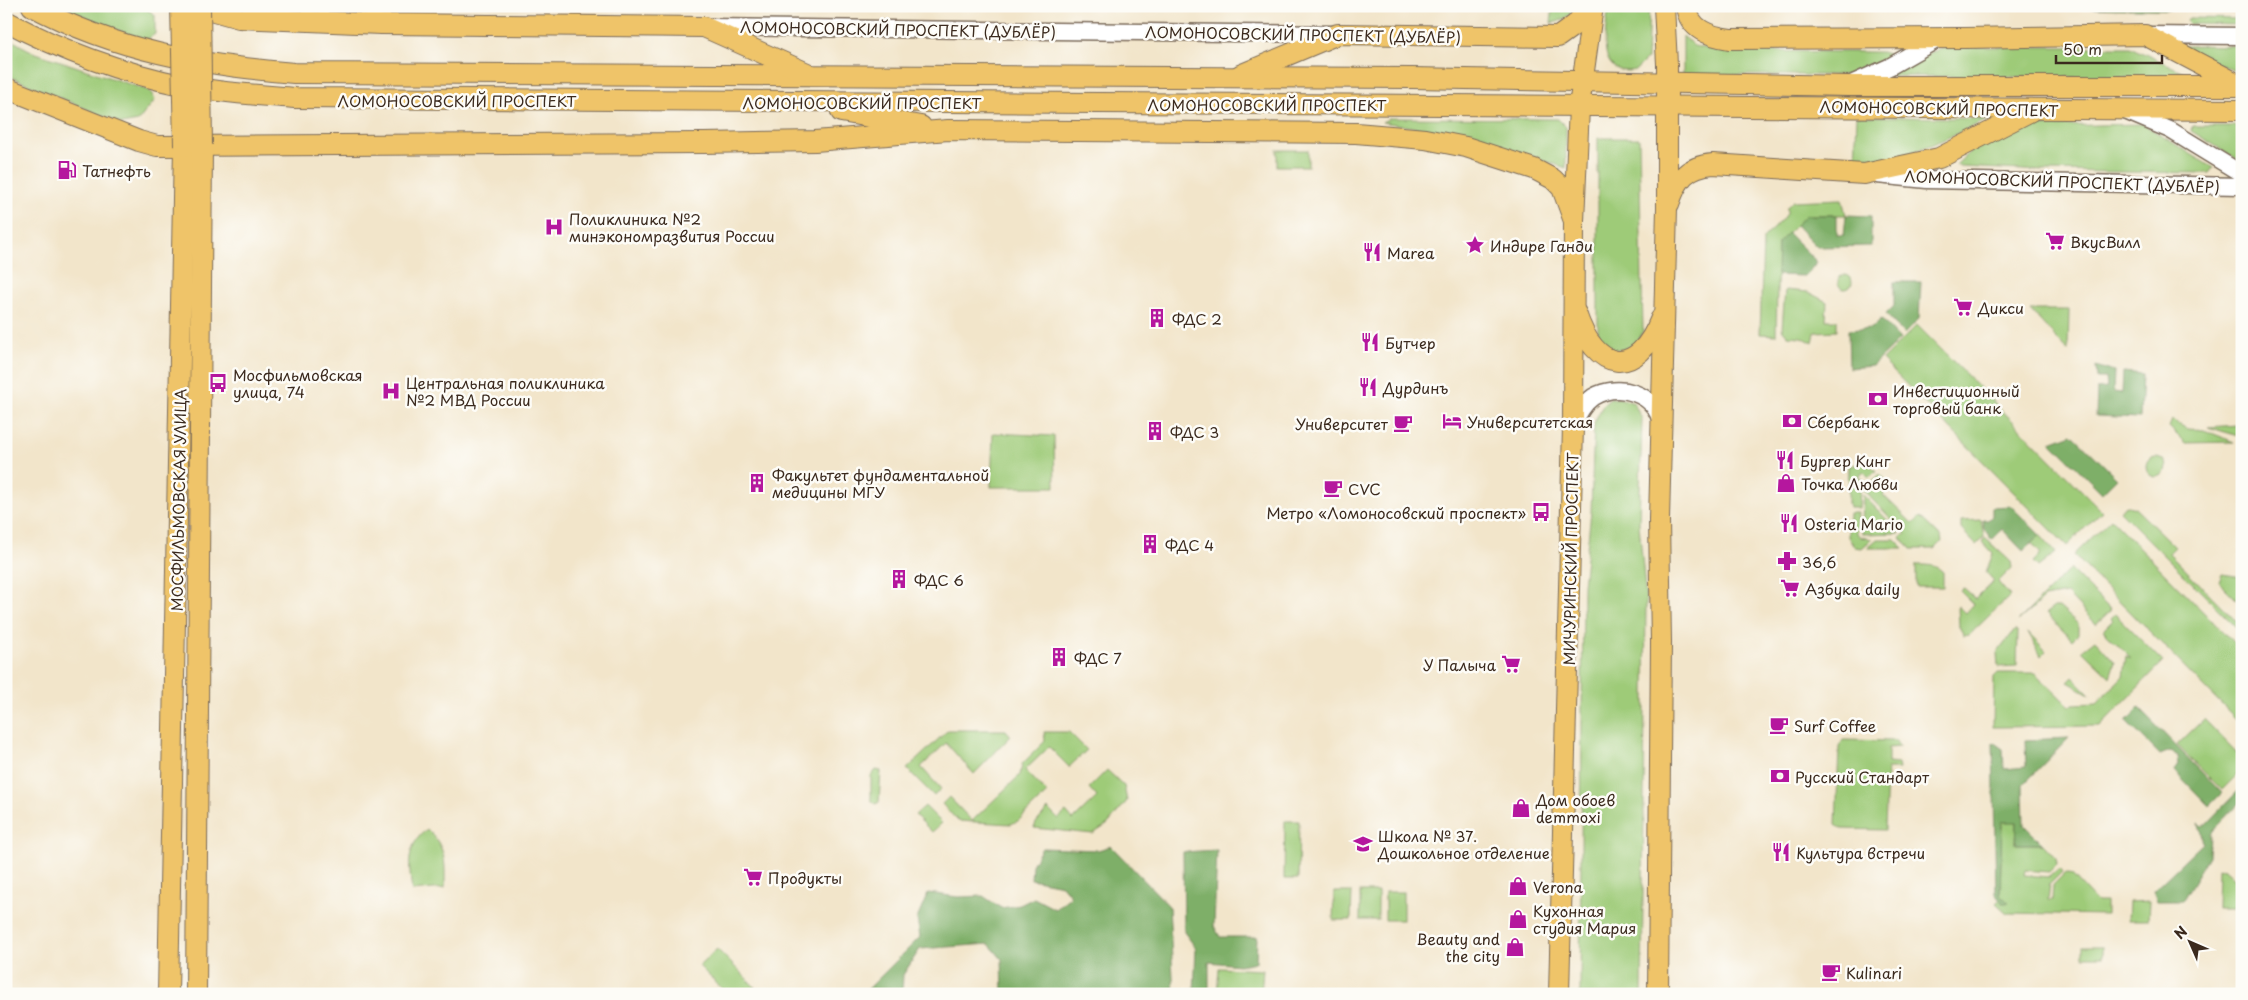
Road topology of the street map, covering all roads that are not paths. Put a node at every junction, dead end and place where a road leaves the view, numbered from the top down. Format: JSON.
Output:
{"nodes":[{"id":1,"x":32,"y":6,"type":"edge"},
{"id":2,"x":194,"y":6,"type":"edge"},
{"id":3,"x":1589,"y":6,"type":"edge"},
{"id":4,"x":1593,"y":6,"type":"edge"},
{"id":5,"x":1664,"y":6,"type":"edge"},
{"id":6,"x":1682,"y":6,"type":"edge"},
{"id":7,"x":1686,"y":6,"type":"edge"},
{"id":8,"x":6,"y":21,"type":"edge"},
{"id":9,"x":704,"y":27,"type":"junction"},
{"id":10,"x":1338,"y":34,"type":"junction"},
{"id":11,"x":2145,"y":35,"type":"junction"},
{"id":12,"x":2242,"y":36,"type":"edge"},
{"id":13,"x":1938,"y":39,"type":"junction"},
{"id":14,"x":1667,"y":74,"type":"junction"},
{"id":15,"x":814,"y":76,"type":"junction"},
{"id":16,"x":1233,"y":78,"type":"junction"},
{"id":17,"x":1582,"y":82,"type":"junction"},
{"id":18,"x":1848,"y":86,"type":"junction"},
{"id":19,"x":2242,"y":86,"type":"edge"},
{"id":20,"x":6,"y":88,"type":"edge"},
{"id":21,"x":780,"y":102,"type":"junction"},
{"id":22,"x":1441,"y":104,"type":"junction"},
{"id":23,"x":1580,"y":107,"type":"junction"},
{"id":24,"x":2034,"y":109,"type":"junction"},
{"id":25,"x":2123,"y":110,"type":"junction"},
{"id":26,"x":2242,"y":110,"type":"edge"},
{"id":27,"x":1667,"y":113,"type":"junction"},
{"id":28,"x":948,"y":130,"type":"junction"},
{"id":29,"x":1317,"y":132,"type":"junction"},
{"id":30,"x":193,"y":146,"type":"junction"},
{"id":31,"x":1864,"y":174,"type":"junction"},
{"id":32,"x":2242,"y":174,"type":"edge"},
{"id":33,"x":2242,"y":186,"type":"edge"},
{"id":34,"x":1667,"y":208,"type":"junction"},
{"id":35,"x":1574,"y":221,"type":"junction"},
{"id":36,"x":1572,"y":301,"type":"junction"},
{"id":37,"x":1664,"y":308,"type":"junction"},
{"id":38,"x":1662,"y":425,"type":"junction"},
{"id":39,"x":1573,"y":426,"type":"junction"},
{"id":40,"x":168,"y":994,"type":"edge"},
{"id":41,"x":196,"y":994,"type":"edge"},
{"id":42,"x":1560,"y":994,"type":"edge"},
{"id":43,"x":1658,"y":994,"type":"edge"}],
"edges":[{"from":1,"to":15,"type":"main road","name":"ЛОМОНОСОВСКИЙ ПРОСПЕКТ"},
{"from":2,"to":9,"type":"main road","name":"ЛОМОНОСОВСКИЙ ПРОСПЕКТ (ДУБЛЁР)"},
{"from":2,"to":30,"type":"main road","name":"МОСФИЛЬМОВСКАЯ УЛИЦА","bridge":true},
{"from":3,"to":10,"type":"main road","name":"ЛОМОНОСОВСКИЙ ПРОСПЕКТ (ДУБЛЁР)"},
{"from":4,"to":17,"type":"main road","name":"МИЧУРИНСКИЙ ПРОСПЕКТ"},
{"from":5,"to":14,"type":"main road"},
{"from":6,"to":14,"type":"main road"},
{"from":7,"to":13,"type":"main road"},
{"from":8,"to":21,"type":"main road","name":"ЛОМОНОСОВСКИЙ ПРОСПЕКТ"},
{"from":9,"to":10,"type":"street","name":"ЛОМОНОСОВСКИЙ ПРОСПЕКТ (ДУБЛЁР)"},
{"from":9,"to":15,"type":"main road"},
{"from":10,"to":16,"type":"main road"},
{"from":11,"to":12,"type":"street"},
{"from":11,"to":13,"type":"main road"},
{"from":11,"to":19,"type":"main road"},
{"from":13,"to":18,"type":"street"},
{"from":14,"to":17,"type":"main road","name":"ЛОМОНОСОВСКИЙ ПРОСПЕКТ"},
{"from":14,"to":18,"type":"main road","name":"ЛОМОНОСОВСКИЙ ПРОСПЕКТ"},
{"from":14,"to":27,"type":"main road"},
{"from":15,"to":16,"type":"main road","name":"ЛОМОНОСОВСКИЙ ПРОСПЕКТ"},
{"from":16,"to":17,"type":"main road","name":"ЛОМОНОСОВСКИЙ ПРОСПЕКТ"},
{"from":17,"to":23,"type":"main road","name":"МИЧУРИНСКИЙ ПРОСПЕКТ"},
{"from":18,"to":19,"type":"main road","name":"ЛОМОНОСОВСКИЙ ПРОСПЕКТ"},
{"from":20,"to":30,"type":"main road"},
{"from":21,"to":22,"type":"main road","name":"ЛОМОНОСОВСКИЙ ПРОСПЕКТ"},
{"from":21,"to":28,"type":"main road"},
{"from":22,"to":23,"type":"main road","name":"ЛОМОНОСОВСКИЙ ПРОСПЕКТ"},
{"from":22,"to":29,"type":"main road"},
{"from":23,"to":27,"type":"main road","name":"ЛОМОНОСОВСКИЙ ПРОСПЕКТ"},
{"from":23,"to":35,"type":"main road","name":"МИЧУРИНСКИЙ ПРОСПЕКТ"},
{"from":24,"to":25,"type":"main road","name":"ЛОМОНОСОВСКИЙ ПРОСПЕКТ"},
{"from":24,"to":27,"type":"main road","name":"ЛОМОНОСОВСКИЙ ПРОСПЕКТ"},
{"from":24,"to":31,"type":"main road"},
{"from":25,"to":26,"type":"main road","name":"ЛОМОНОСОВСКИЙ ПРОСПЕКТ"},
{"from":25,"to":32,"type":"street"},
{"from":27,"to":34,"type":"main road"},
{"from":28,"to":29,"type":"main road"},
{"from":28,"to":30,"type":"main road"},
{"from":29,"to":35,"type":"main road"},
{"from":30,"to":40,"type":"main road","name":"МОСФИЛЬМОВСКАЯ УЛИЦА"},
{"from":30,"to":41,"type":"main road","name":"МОСФИЛЬМОВСКАЯ УЛИЦА"},
{"from":31,"to":33,"type":"street","name":"ЛОМОНОСОВСКИЙ ПРОСПЕКТ (ДУБЛЁР)"},
{"from":31,"to":34,"type":"main road","name":"ЛОМОНОСОВСКИЙ ПРОСПЕКТ (ДУБЛЁР)"},
{"from":34,"to":37,"type":"main road"},
{"from":35,"to":36,"type":"main road","name":"МИЧУРИНСКИЙ ПРОСПЕКТ"},
{"from":36,"to":37,"type":"main road"},
{"from":36,"to":39,"type":"main road","name":"МИЧУРИНСКИЙ ПРОСПЕКТ"},
{"from":37,"to":38,"type":"main road"},
{"from":38,"to":39,"type":"street"},
{"from":38,"to":43,"type":"main road"},
{"from":39,"to":42,"type":"main road","name":"МИЧУРИНСКИЙ ПРОСПЕКТ"}]}
